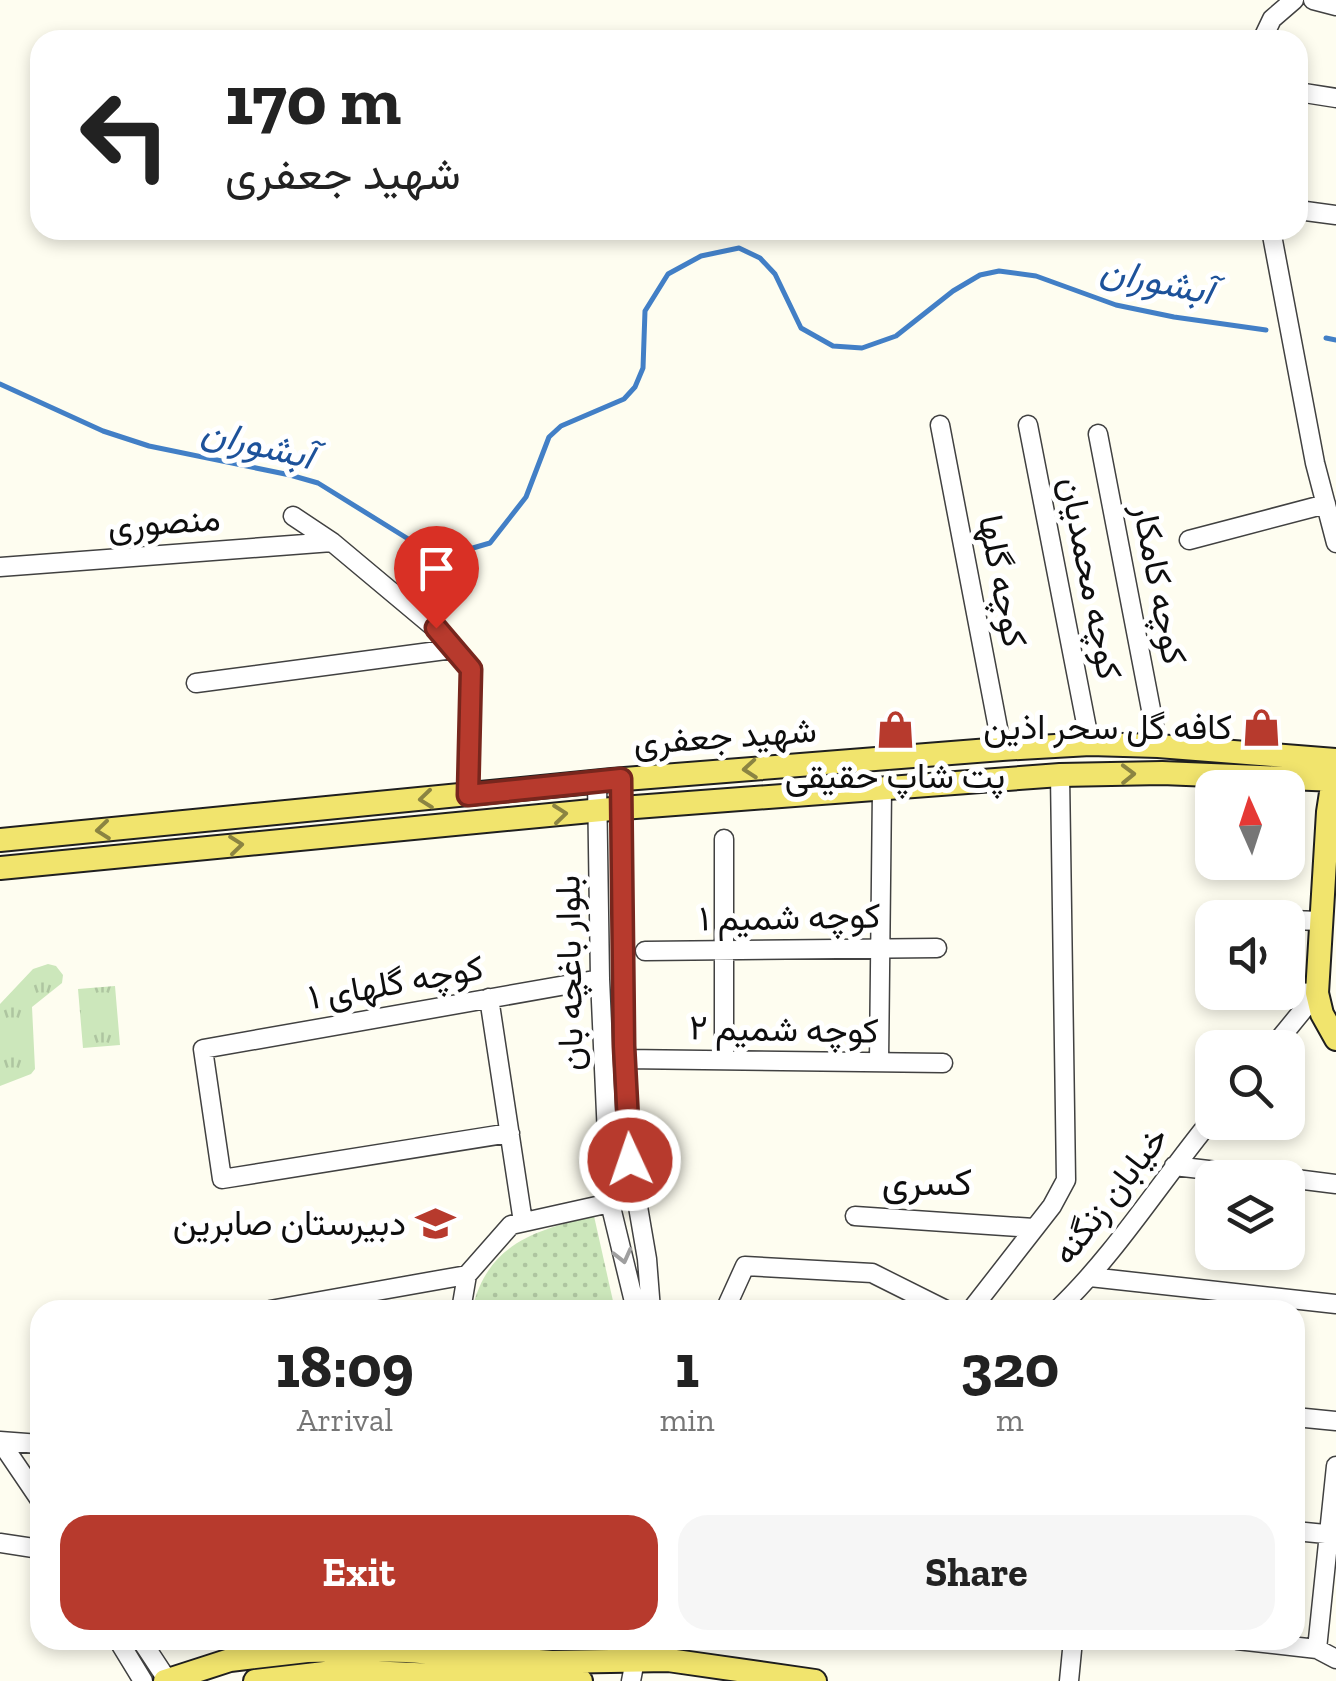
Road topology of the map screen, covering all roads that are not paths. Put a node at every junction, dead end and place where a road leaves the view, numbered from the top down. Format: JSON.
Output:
{"nodes":[{"id":1,"x":1294,"y":0,"type":"edge"},
{"id":2,"x":1313,"y":0,"type":"edge"},
{"id":3,"x":1336,"y":6,"type":"edge"},
{"id":4,"x":1267,"y":30,"type":"edge"},
{"id":5,"x":1308,"y":94,"type":"edge"},
{"id":6,"x":1336,"y":98,"type":"edge"},
{"id":7,"x":1308,"y":211,"type":"edge"},
{"id":8,"x":1336,"y":215,"type":"edge"},
{"id":9,"x":1272,"y":240,"type":"edge"},
{"id":10,"x":940,"y":425,"type":"dead end"},
{"id":11,"x":1028,"y":426,"type":"dead end"},
{"id":12,"x":1098,"y":434,"type":"dead end"},
{"id":13,"x":1328,"y":481,"type":"edge"},
{"id":14,"x":1326,"y":504,"type":"junction"},
{"id":15,"x":293,"y":516,"type":"dead end"},
{"id":16,"x":1188,"y":540,"type":"dead end"},
{"id":17,"x":332,"y":542,"type":"junction"},
{"id":18,"x":1336,"y":543,"type":"edge"},
{"id":19,"x":0,"y":567,"type":"edge"},
{"id":20,"x":453,"y":648,"type":"junction"},
{"id":21,"x":196,"y":683,"type":"dead end"},
{"id":22,"x":1090,"y":744,"type":"junction"},
{"id":23,"x":1158,"y":746,"type":"junction"},
{"id":24,"x":1002,"y":749,"type":"junction"},
{"id":25,"x":1335,"y":771,"type":"edge"},
{"id":26,"x":1060,"y":775,"type":"junction"},
{"id":27,"x":621,"y":779,"type":"junction"},
{"id":28,"x":597,"y":781,"type":"junction"},
{"id":29,"x":882,"y":789,"type":"junction"},
{"id":30,"x":468,"y":795,"type":"junction"},
{"id":31,"x":610,"y":820,"type":"junction"},
{"id":32,"x":724,"y":839,"type":"dead end"},
{"id":33,"x":0,"y":840,"type":"edge"},
{"id":34,"x":0,"y":868,"type":"edge"},
{"id":35,"x":1305,"y":920,"type":"edge"},
{"id":36,"x":1322,"y":921,"type":"junction"},
{"id":37,"x":936,"y":948,"type":"dead end"},
{"id":38,"x":880,"y":949,"type":"junction"},
{"id":39,"x":724,"y":950,"type":"junction"},
{"id":40,"x":644,"y":951,"type":"dead end"},
{"id":41,"x":600,"y":978,"type":"junction"},
{"id":42,"x":1326,"y":993,"type":"edge"},
{"id":43,"x":489,"y":998,"type":"junction"},
{"id":44,"x":1290,"y":1030,"type":"edge"},
{"id":45,"x":1336,"y":1039,"type":"edge"},
{"id":46,"x":624,"y":1059,"type":"junction"},
{"id":47,"x":724,"y":1060,"type":"junction"},
{"id":48,"x":878,"y":1062,"type":"junction"},
{"id":49,"x":942,"y":1064,"type":"dead end"},
{"id":50,"x":510,"y":1132,"type":"junction"},
{"id":51,"x":1195,"y":1140,"type":"edge"},
{"id":52,"x":1174,"y":1166,"type":"junction"},
{"id":53,"x":1195,"y":1168,"type":"edge"},
{"id":54,"x":1305,"y":1180,"type":"edge"},
{"id":55,"x":1336,"y":1184,"type":"edge"},
{"id":56,"x":610,"y":1203,"type":"junction"},
{"id":57,"x":855,"y":1216,"type":"dead end"},
{"id":58,"x":523,"y":1222,"type":"junction"},
{"id":59,"x":1034,"y":1228,"type":"junction"},
{"id":60,"x":466,"y":1275,"type":"junction"},
{"id":61,"x":1090,"y":1276,"type":"junction"},
{"id":62,"x":326,"y":1300,"type":"edge"},
{"id":63,"x":462,"y":1300,"type":"edge"},
{"id":64,"x":634,"y":1300,"type":"edge"},
{"id":65,"x":651,"y":1300,"type":"edge"},
{"id":66,"x":730,"y":1300,"type":"edge"},
{"id":67,"x":926,"y":1300,"type":"edge"},
{"id":68,"x":979,"y":1300,"type":"edge"},
{"id":69,"x":1066,"y":1300,"type":"edge"},
{"id":70,"x":1301,"y":1300,"type":"edge"},
{"id":71,"x":1305,"y":1300,"type":"edge"},
{"id":72,"x":1336,"y":1304,"type":"edge"},
{"id":73,"x":1305,"y":1418,"type":"edge"},
{"id":74,"x":1336,"y":1421,"type":"edge"},
{"id":75,"x":0,"y":1440,"type":"edge"},
{"id":76,"x":30,"y":1443,"type":"edge"},
{"id":77,"x":1336,"y":1466,"type":"edge"},
{"id":78,"x":30,"y":1485,"type":"edge"},
{"id":79,"x":1305,"y":1532,"type":"edge"},
{"id":80,"x":1332,"y":1535,"type":"edge"},
{"id":81,"x":0,"y":1543,"type":"edge"},
{"id":82,"x":30,"y":1548,"type":"edge"},
{"id":83,"x":1305,"y":1648,"type":"edge"},
{"id":84,"x":1317,"y":1649,"type":"junction"},
{"id":85,"x":124,"y":1650,"type":"edge"},
{"id":86,"x":147,"y":1650,"type":"edge"},
{"id":87,"x":275,"y":1650,"type":"edge"},
{"id":88,"x":450,"y":1650,"type":"edge"},
{"id":89,"x":1073,"y":1650,"type":"edge"},
{"id":90,"x":1336,"y":1659,"type":"edge"},
{"id":91,"x":635,"y":1661,"type":"edge"},
{"id":92,"x":144,"y":1681,"type":"edge"},
{"id":93,"x":167,"y":1681,"type":"edge"},
{"id":94,"x":255,"y":1681,"type":"edge"},
{"id":95,"x":581,"y":1681,"type":"edge"},
{"id":96,"x":815,"y":1681,"type":"edge"},
{"id":97,"x":1069,"y":1681,"type":"edge"}],
"edges":[{"from":1,"to":4,"type":"street"},
{"from":2,"to":3,"type":"street"},
{"from":5,"to":6,"type":"street"},
{"from":7,"to":8,"type":"street"},
{"from":9,"to":13,"type":"street"},
{"from":10,"to":24,"type":"street","name":"کوچه گلها"},
{"from":11,"to":22,"type":"street","name":"کوچه محمدیان"},
{"from":12,"to":23,"type":"street","name":"کوچه کامکار"},
{"from":13,"to":14,"type":"street"},
{"from":14,"to":16,"type":"street"},
{"from":14,"to":18,"type":"street"},
{"from":15,"to":17,"type":"street"},
{"from":17,"to":19,"type":"street","name":"منصوری"},
{"from":17,"to":20,"type":"street"},
{"from":20,"to":21,"type":"street"},
{"from":20,"to":30,"type":"street"},
{"from":22,"to":23,"type":"main road","name":"شهید جعفری"},
{"from":22,"to":24,"type":"main road","name":"شهید جعفری"},
{"from":23,"to":25,"type":"main road","name":"شهید جعفری"},
{"from":24,"to":27,"type":"main road","name":"شهید جعفری","one_way":true},
{"from":26,"to":25,"type":"main road","name":"شهید جعفری","one_way":true},
{"from":25,"to":36,"type":"main road"},
{"from":26,"to":29,"type":"main road","name":"شهید جعفری"},
{"from":26,"to":59,"type":"street"},
{"from":27,"to":28,"type":"main road","name":"شهید جعفری"},
{"from":27,"to":31,"type":"street"},
{"from":28,"to":30,"type":"main road","name":"شهید جعفری"},
{"from":28,"to":31,"type":"street"},
{"from":29,"to":31,"type":"main road","name":"شهید جعفری"},
{"from":29,"to":38,"type":"street"},
{"from":30,"to":33,"type":"main road","name":"شهید جعفری","one_way":true},
{"from":34,"to":31,"type":"main road","name":"شهید جعفری","one_way":true},
{"from":31,"to":41,"type":"street","name":"بلوار باغچه بان"},
{"from":31,"to":46,"type":"street","name":"بلوار باغچه بان"},
{"from":32,"to":39,"type":"street"},
{"from":35,"to":36,"type":"street"},
{"from":36,"to":42,"type":"main road"},
{"from":37,"to":38,"type":"street","name":"کوچه شمیم ۱"},
{"from":38,"to":39,"type":"street","name":"کوچه شمیم ۱"},
{"from":38,"to":48,"type":"street"},
{"from":39,"to":40,"type":"street","name":"کوچه شمیم ۱"},
{"from":39,"to":47,"type":"street"},
{"from":41,"to":43,"type":"street","name":"کوچه گلهای ۱"},
{"from":41,"to":56,"type":"street","name":"بلوار باغچه بان"},
{"from":42,"to":44,"type":"street"},
{"from":42,"to":45,"type":"main road"},
{"from":43,"to":50,"type":"street"},
{"from":43,"to":50,"type":"street","name":"کوچه گلهای ۱"},
{"from":46,"to":47,"type":"street","name":"کوچه شمیم ۲"},
{"from":46,"to":65,"type":"street","name":"بلوار باغچه بان"},
{"from":47,"to":48,"type":"street","name":"کوچه شمیم ۲"},
{"from":48,"to":49,"type":"street","name":"کوچه شمیم ۲"},
{"from":50,"to":58,"type":"street"},
{"from":51,"to":52,"type":"street","name":"خیابان زنگنه"},
{"from":52,"to":53,"type":"street"},
{"from":52,"to":61,"type":"street","name":"خیابان زنگنه"},
{"from":54,"to":55,"type":"street"},
{"from":56,"to":58,"type":"street"},
{"from":56,"to":64,"type":"street","name":"بلوار باغچه بان","one_way":true},
{"from":57,"to":59,"type":"street"},
{"from":58,"to":60,"type":"street"},
{"from":59,"to":68,"type":"street"},
{"from":60,"to":62,"type":"street"},
{"from":60,"to":63,"type":"street"},
{"from":61,"to":69,"type":"street","name":"خیابان زنگنه"},
{"from":61,"to":70,"type":"street"},
{"from":66,"to":67,"type":"street"},
{"from":71,"to":72,"type":"street"},
{"from":73,"to":74,"type":"street"},
{"from":75,"to":76,"type":"street"},
{"from":75,"to":78,"type":"street"},
{"from":77,"to":80,"type":"street"},
{"from":79,"to":80,"type":"street"},
{"from":80,"to":84,"type":"street"},
{"from":81,"to":82,"type":"street"},
{"from":83,"to":84,"type":"street"},
{"from":84,"to":90,"type":"street"},
{"from":85,"to":92,"type":"street"},
{"from":86,"to":93,"type":"street"},
{"from":87,"to":93,"type":"main road"},
{"from":88,"to":91,"type":"main road"},
{"from":89,"to":97,"type":"street"},
{"from":91,"to":96,"type":"main road"},
{"from":94,"to":95,"type":"main road"}]}
